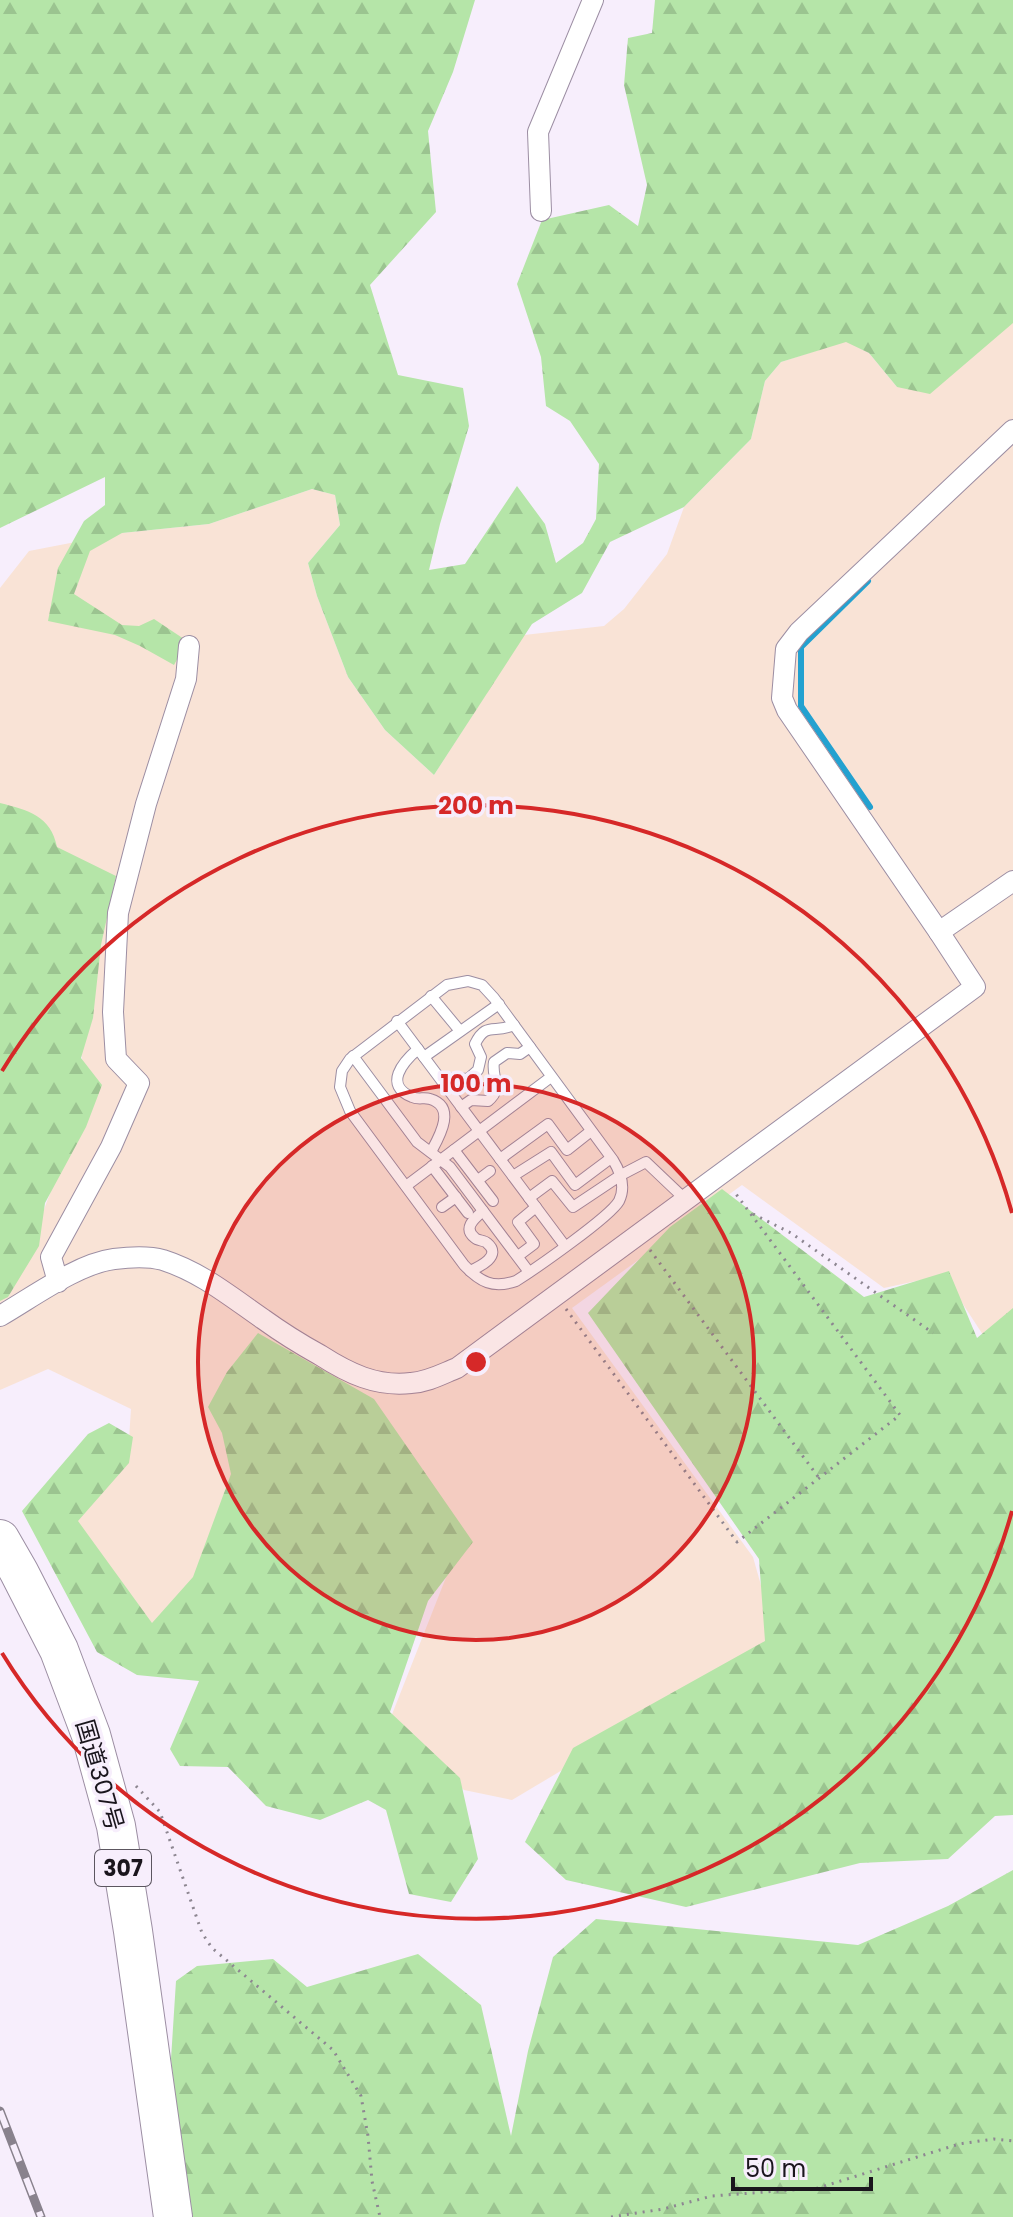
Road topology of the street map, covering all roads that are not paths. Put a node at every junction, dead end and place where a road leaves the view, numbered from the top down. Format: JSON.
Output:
{"nodes":[{"id":1,"x":593,"y":0,"type":"edge"},
{"id":2,"x":541,"y":211,"type":"dead end"},
{"id":3,"x":1013,"y":430,"type":"edge"},
{"id":4,"x":189,"y":646,"type":"dead end"},
{"id":5,"x":1013,"y":881,"type":"edge"},
{"id":6,"x":939,"y":932,"type":"junction"},
{"id":7,"x":431,"y":996,"type":"junction"},
{"id":8,"x":499,"y":1004,"type":"junction"},
{"id":9,"x":397,"y":1021,"type":"junction"},
{"id":10,"x":514,"y":1025,"type":"junction"},
{"id":11,"x":460,"y":1031,"type":"junction"},
{"id":12,"x":530,"y":1047,"type":"junction"},
{"id":13,"x":421,"y":1053,"type":"junction"},
{"id":14,"x":353,"y":1056,"type":"junction"},
{"id":15,"x":551,"y":1077,"type":"junction"},
{"id":16,"x":444,"y":1083,"type":"junction"},
{"id":17,"x":461,"y":1107,"type":"junction"},
{"id":18,"x":479,"y":1131,"type":"junction"},
{"id":19,"x":591,"y":1131,"type":"junction"},
{"id":20,"x":454,"y":1150,"type":"junction"},
{"id":21,"x":431,"y":1152,"type":"junction"},
{"id":22,"x":611,"y":1158,"type":"junction"},
{"id":23,"x":500,"y":1159,"type":"junction"},
{"id":24,"x":437,"y":1162,"type":"junction"},
{"id":25,"x":490,"y":1171,"type":"dead end"},
{"id":26,"x":621,"y":1175,"type":"junction"},
{"id":27,"x":513,"y":1176,"type":"junction"},
{"id":28,"x":478,"y":1180,"type":"junction"},
{"id":29,"x":406,"y":1186,"type":"junction"},
{"id":30,"x":456,"y":1197,"type":"junction"},
{"id":31,"x":686,"y":1200,"type":"junction"},
{"id":32,"x":493,"y":1201,"type":"dead end"},
{"id":33,"x":532,"y":1202,"type":"junction"},
{"id":34,"x":442,"y":1207,"type":"dead end"},
{"id":35,"x":483,"y":1211,"type":"junction"},
{"id":36,"x":468,"y":1213,"type":"dead end"},
{"id":37,"x":565,"y":1246,"type":"junction"},
{"id":38,"x":518,"y":1256,"type":"junction"},
{"id":39,"x":470,"y":1271,"type":"junction"},
{"id":40,"x":529,"y":1272,"type":"junction"},
{"id":41,"x":58,"y":1282,"type":"junction"},
{"id":42,"x":0,"y":1316,"type":"edge"},
{"id":43,"x":0,"y":1539,"type":"edge"},
{"id":44,"x":173,"y":2217,"type":"edge"}],
"edges":[{"from":1,"to":2,"type":"street"},
{"from":3,"to":6,"type":"street"},
{"from":4,"to":41,"type":"street"},
{"from":5,"to":6,"type":"street"},
{"from":6,"to":31,"type":"street"},
{"from":7,"to":8,"type":"lane"},
{"from":7,"to":9,"type":"lane"},
{"from":7,"to":11,"type":"lane"},
{"from":8,"to":10,"type":"lane"},
{"from":8,"to":11,"type":"lane"},
{"from":9,"to":13,"type":"lane"},
{"from":9,"to":14,"type":"lane"},
{"from":10,"to":12,"type":"lane"},
{"from":10,"to":16,"type":"lane"},
{"from":11,"to":13,"type":"lane"},
{"from":12,"to":15,"type":"lane"},
{"from":12,"to":17,"type":"lane"},
{"from":13,"to":16,"type":"lane"},
{"from":13,"to":21,"type":"lane"},
{"from":14,"to":21,"type":"lane"},
{"from":14,"to":29,"type":"lane"},
{"from":15,"to":18,"type":"lane"},
{"from":15,"to":19,"type":"lane"},
{"from":16,"to":17,"type":"lane"},
{"from":17,"to":18,"type":"lane"},
{"from":18,"to":20,"type":"lane"},
{"from":18,"to":23,"type":"lane"},
{"from":19,"to":22,"type":"lane"},
{"from":19,"to":23,"type":"lane"},
{"from":20,"to":24,"type":"lane"},
{"from":20,"to":28,"type":"lane"},
{"from":21,"to":24,"type":"lane"},
{"from":22,"to":26,"type":"lane"},
{"from":22,"to":27,"type":"lane"},
{"from":23,"to":27,"type":"lane"},
{"from":24,"to":29,"type":"lane"},
{"from":24,"to":30,"type":"lane"},
{"from":24,"to":35,"type":"lane"},
{"from":25,"to":28,"type":"lane"},
{"from":26,"to":31,"type":"lane"},
{"from":26,"to":33,"type":"lane"},
{"from":26,"to":37,"type":"lane"},
{"from":27,"to":33,"type":"lane"},
{"from":28,"to":32,"type":"lane"},
{"from":29,"to":39,"type":"lane"},
{"from":30,"to":34,"type":"lane"},
{"from":30,"to":36,"type":"lane"},
{"from":31,"to":41,"type":"street"},
{"from":33,"to":37,"type":"lane"},
{"from":33,"to":38,"type":"lane"},
{"from":35,"to":38,"type":"lane"},
{"from":35,"to":39,"type":"lane"},
{"from":37,"to":40,"type":"lane"},
{"from":38,"to":40,"type":"lane"},
{"from":39,"to":40,"type":"lane"},
{"from":41,"to":42,"type":"street"},
{"from":43,"to":44,"type":"highway","name":"国道307号","number":"307"}]}
